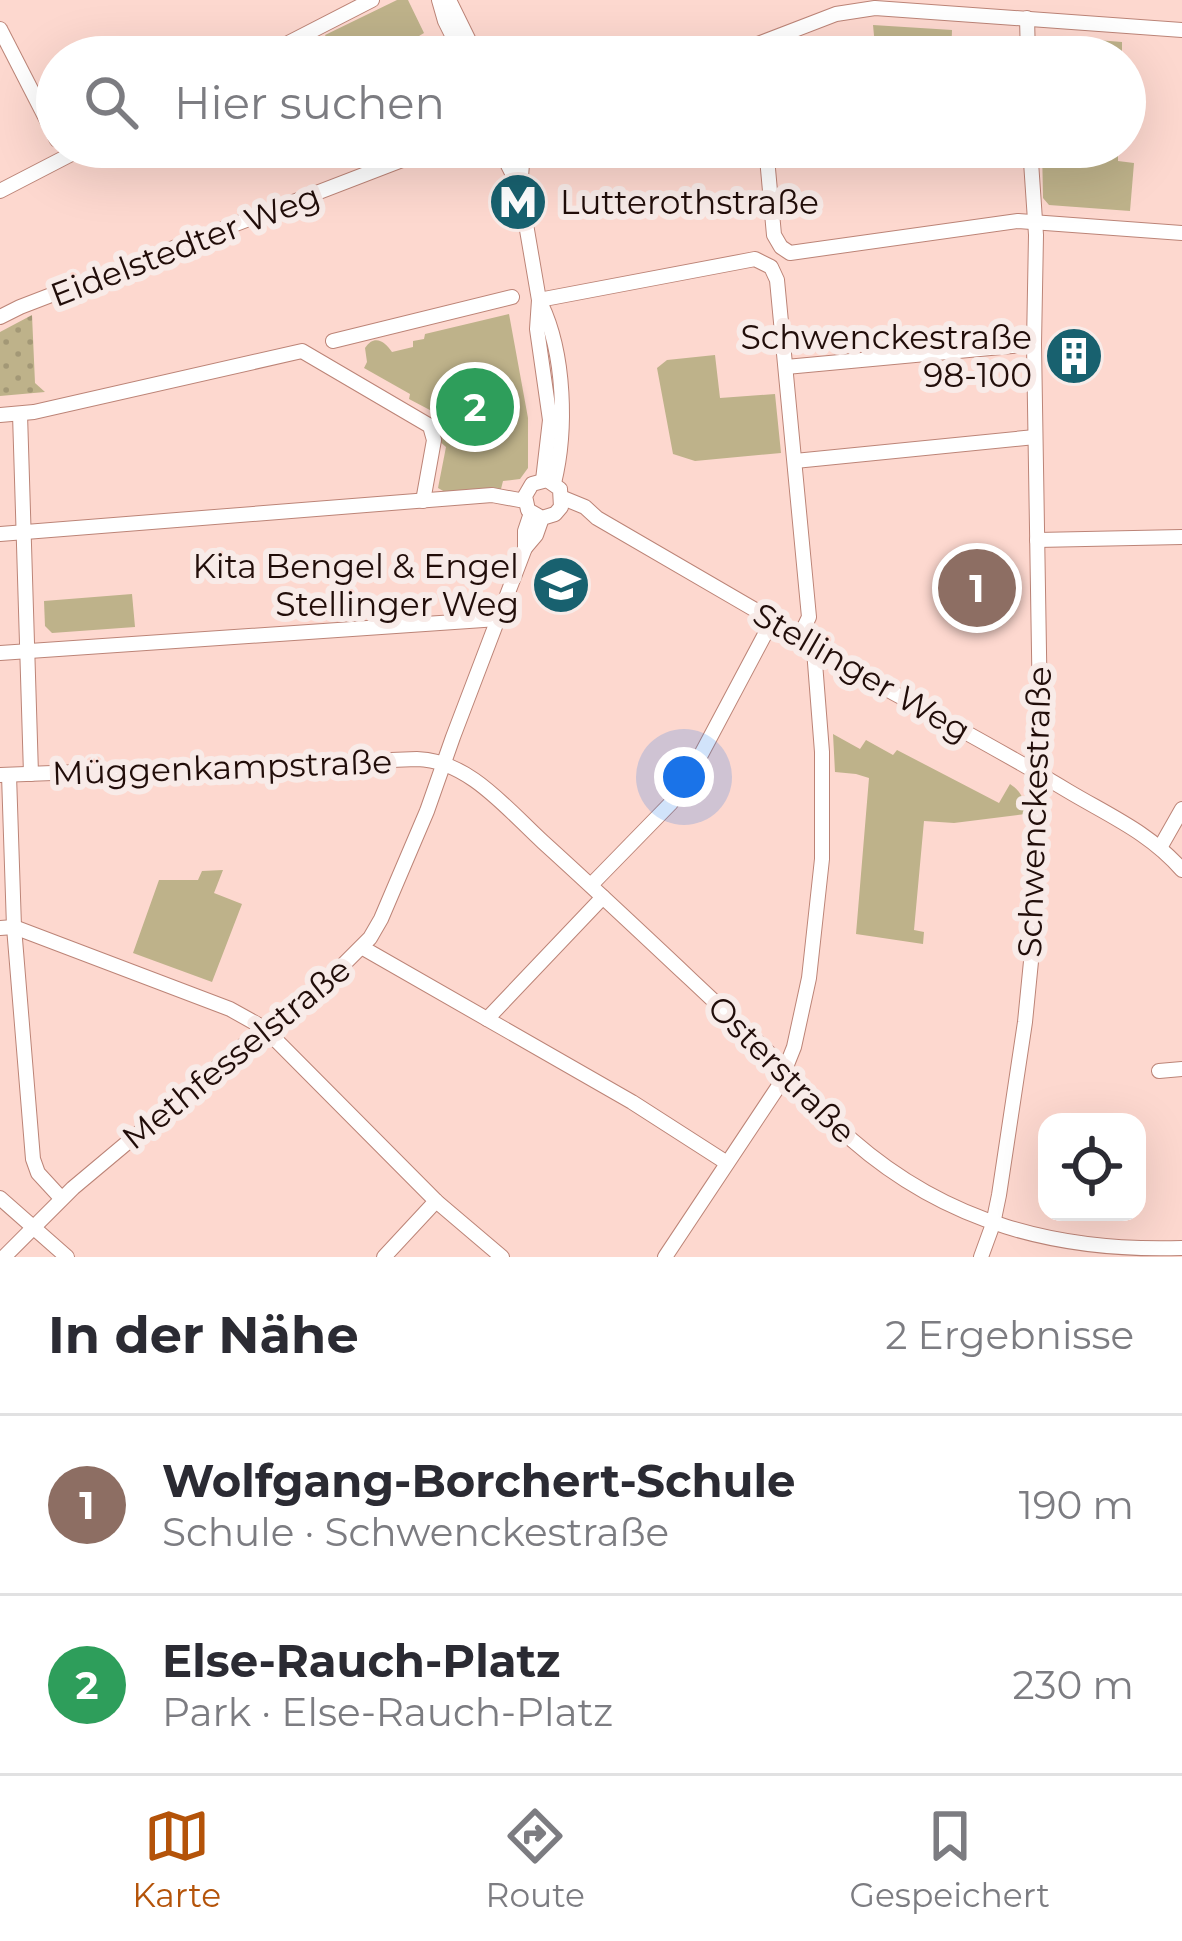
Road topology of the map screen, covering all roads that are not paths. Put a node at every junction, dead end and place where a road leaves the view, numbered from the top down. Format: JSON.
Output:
{"nodes":[{"id":1,"x":372,"y":0,"type":"edge"},
{"id":2,"x":439,"y":0,"type":"edge"},
{"id":3,"x":449,"y":0,"type":"edge"},
{"id":4,"x":910,"y":5,"type":"edge"},
{"id":5,"x":1028,"y":19,"type":"junction"},
{"id":6,"x":0,"y":28,"type":"edge"},
{"id":7,"x":1182,"y":30,"type":"edge"},
{"id":8,"x":302,"y":36,"type":"edge"},
{"id":9,"x":452,"y":36,"type":"edge"},
{"id":10,"x":467,"y":36,"type":"edge"},
{"id":11,"x":790,"y":36,"type":"edge"},
{"id":12,"x":1028,"y":36,"type":"edge"},
{"id":13,"x":36,"y":99,"type":"edge"},
{"id":14,"x":36,"y":166,"type":"edge"},
{"id":15,"x":381,"y":168,"type":"edge"},
{"id":16,"x":510,"y":168,"type":"edge"},
{"id":17,"x":523,"y":168,"type":"edge"},
{"id":18,"x":768,"y":168,"type":"edge"},
{"id":19,"x":1031,"y":168,"type":"edge"},
{"id":20,"x":520,"y":189,"type":"junction"},
{"id":21,"x":0,"y":191,"type":"edge"},
{"id":22,"x":1034,"y":220,"type":"junction"},
{"id":23,"x":1182,"y":233,"type":"edge"},
{"id":24,"x":512,"y":297,"type":"dead end"},
{"id":25,"x":539,"y":300,"type":"junction"},
{"id":26,"x":0,"y":317,"type":"edge"},
{"id":27,"x":333,"y":340,"type":"dead end"},
{"id":28,"x":1034,"y":344,"type":"junction"},
{"id":29,"x":786,"y":367,"type":"junction"},
{"id":30,"x":20,"y":414,"type":"junction"},
{"id":31,"x":0,"y":415,"type":"edge"},
{"id":32,"x":1035,"y":437,"type":"junction"},
{"id":33,"x":795,"y":461,"type":"junction"},
{"id":34,"x":548,"y":481,"type":"junction"},
{"id":35,"x":423,"y":502,"type":"junction"},
{"id":36,"x":561,"y":503,"type":"junction"},
{"id":37,"x":533,"y":511,"type":"junction"},
{"id":38,"x":24,"y":533,"type":"junction"},
{"id":39,"x":0,"y":534,"type":"edge"},
{"id":40,"x":1182,"y":538,"type":"edge"},
{"id":41,"x":1036,"y":540,"type":"junction"},
{"id":42,"x":498,"y":619,"type":"junction"},
{"id":43,"x":772,"y":621,"type":"junction"},
{"id":44,"x":800,"y":636,"type":"junction"},
{"id":45,"x":814,"y":650,"type":"junction"},
{"id":46,"x":26,"y":651,"type":"junction"},
{"id":47,"x":0,"y":653,"type":"edge"},
{"id":48,"x":445,"y":762,"type":"junction"},
{"id":49,"x":31,"y":774,"type":"junction"},
{"id":50,"x":4,"y":775,"type":"edge"},
{"id":51,"x":1041,"y":775,"type":"junction"},
{"id":52,"x":1182,"y":809,"type":"edge"},
{"id":53,"x":1161,"y":846,"type":"junction"},
{"id":54,"x":1182,"y":870,"type":"edge"},
{"id":55,"x":591,"y":885,"type":"junction"},
{"id":56,"x":603,"y":897,"type":"junction"},
{"id":57,"x":7,"y":927,"type":"edge"},
{"id":58,"x":363,"y":948,"type":"junction"},
{"id":59,"x":487,"y":1019,"type":"junction"},
{"id":60,"x":264,"y":1028,"type":"junction"},
{"id":61,"x":1182,"y":1069,"type":"edge"},
{"id":62,"x":786,"y":1071,"type":"junction"},
{"id":63,"x":1159,"y":1071,"type":"dead end"},
{"id":64,"x":727,"y":1163,"type":"junction"},
{"id":65,"x":0,"y":1198,"type":"edge"},
{"id":66,"x":61,"y":1198,"type":"junction"},
{"id":67,"x":436,"y":1201,"type":"junction"},
{"id":68,"x":993,"y":1224,"type":"junction"},
{"id":69,"x":33,"y":1225,"type":"junction"},
{"id":70,"x":1182,"y":1249,"type":"edge"},
{"id":71,"x":4,"y":1257,"type":"edge"},
{"id":72,"x":67,"y":1257,"type":"edge"},
{"id":73,"x":384,"y":1257,"type":"edge"},
{"id":74,"x":502,"y":1257,"type":"edge"},
{"id":75,"x":665,"y":1257,"type":"edge"},
{"id":76,"x":980,"y":1257,"type":"edge"}],
"edges":[{"from":1,"to":8,"type":"street"},
{"from":2,"to":9,"type":"street"},
{"from":3,"to":10,"type":"street"},
{"from":4,"to":5,"type":"street"},
{"from":4,"to":11,"type":"street"},
{"from":5,"to":7,"type":"street"},
{"from":5,"to":12,"type":"street"},
{"from":6,"to":13,"type":"street"},
{"from":14,"to":21,"type":"street"},
{"from":15,"to":26,"type":"street","name":"Eidelstedter Weg"},
{"from":16,"to":20,"type":"street"},
{"from":17,"to":20,"type":"street"},
{"from":18,"to":22,"type":"street"},
{"from":19,"to":22,"type":"street","name":"Schwenckestraße"},
{"from":20,"to":25,"type":"street"},
{"from":22,"to":23,"type":"street"},
{"from":22,"to":28,"type":"street","name":"Schwenckestraße"},
{"from":24,"to":27,"type":"street"},
{"from":25,"to":29,"type":"street"},
{"from":25,"to":34,"type":"street"},
{"from":28,"to":29,"type":"street"},
{"from":28,"to":32,"type":"street","name":"Schwenckestraße"},
{"from":29,"to":33,"type":"street"},
{"from":30,"to":31,"type":"street"},
{"from":30,"to":35,"type":"street"},
{"from":30,"to":38,"type":"street"},
{"from":32,"to":33,"type":"street"},
{"from":32,"to":41,"type":"street","name":"Schwenckestraße"},
{"from":33,"to":44,"type":"street"},
{"from":34,"to":36,"type":"street"},
{"from":34,"to":37,"type":"street","name":"Methfesselstraße"},
{"from":35,"to":37,"type":"street"},
{"from":35,"to":38,"type":"street"},
{"from":36,"to":37,"type":"street"},
{"from":36,"to":43,"type":"street","name":"Stellinger Weg"},
{"from":37,"to":42,"type":"street","name":"Methfesselstraße"},
{"from":38,"to":39,"type":"street"},
{"from":38,"to":46,"type":"street"},
{"from":40,"to":41,"type":"street"},
{"from":41,"to":51,"type":"street","name":"Schwenckestraße"},
{"from":42,"to":46,"type":"street"},
{"from":42,"to":48,"type":"street","name":"Methfesselstraße"},
{"from":43,"to":44,"type":"street","name":"Stellinger Weg"},
{"from":43,"to":55,"type":"street"},
{"from":44,"to":45,"type":"street","name":"Stellinger Weg"},
{"from":45,"to":51,"type":"street","name":"Stellinger Weg"},
{"from":45,"to":62,"type":"street"},
{"from":46,"to":47,"type":"street"},
{"from":46,"to":49,"type":"street"},
{"from":48,"to":49,"type":"street","name":"Müggenkampstraße"},
{"from":48,"to":55,"type":"street","name":"Osterstraße"},
{"from":48,"to":58,"type":"street","name":"Methfesselstraße"},
{"from":49,"to":50,"type":"street","name":"Müggenkampstraße"},
{"from":50,"to":57,"type":"street"},
{"from":51,"to":53,"type":"street","name":"Stellinger Weg"},
{"from":51,"to":68,"type":"street","name":"Schwenckestraße"},
{"from":52,"to":53,"type":"street"},
{"from":53,"to":54,"type":"street","name":"Stellinger Weg"},
{"from":55,"to":56,"type":"street","name":"Osterstraße"},
{"from":56,"to":59,"type":"street"},
{"from":56,"to":62,"type":"street","name":"Osterstraße"},
{"from":57,"to":60,"type":"street"},
{"from":57,"to":66,"type":"street"},
{"from":58,"to":59,"type":"street"},
{"from":58,"to":60,"type":"street","name":"Methfesselstraße"},
{"from":59,"to":64,"type":"street"},
{"from":60,"to":66,"type":"street","name":"Methfesselstraße"},
{"from":60,"to":67,"type":"street"},
{"from":61,"to":63,"type":"street"},
{"from":62,"to":64,"type":"street"},
{"from":62,"to":68,"type":"street","name":"Osterstraße"},
{"from":64,"to":75,"type":"street"},
{"from":65,"to":69,"type":"street"},
{"from":66,"to":69,"type":"street","name":"Methfesselstraße"},
{"from":67,"to":73,"type":"street"},
{"from":67,"to":74,"type":"street"},
{"from":68,"to":70,"type":"street","name":"Osterstraße"},
{"from":68,"to":76,"type":"street","name":"Schwenckestraße"},
{"from":69,"to":71,"type":"street","name":"Methfesselstraße"},
{"from":69,"to":72,"type":"street"}]}
